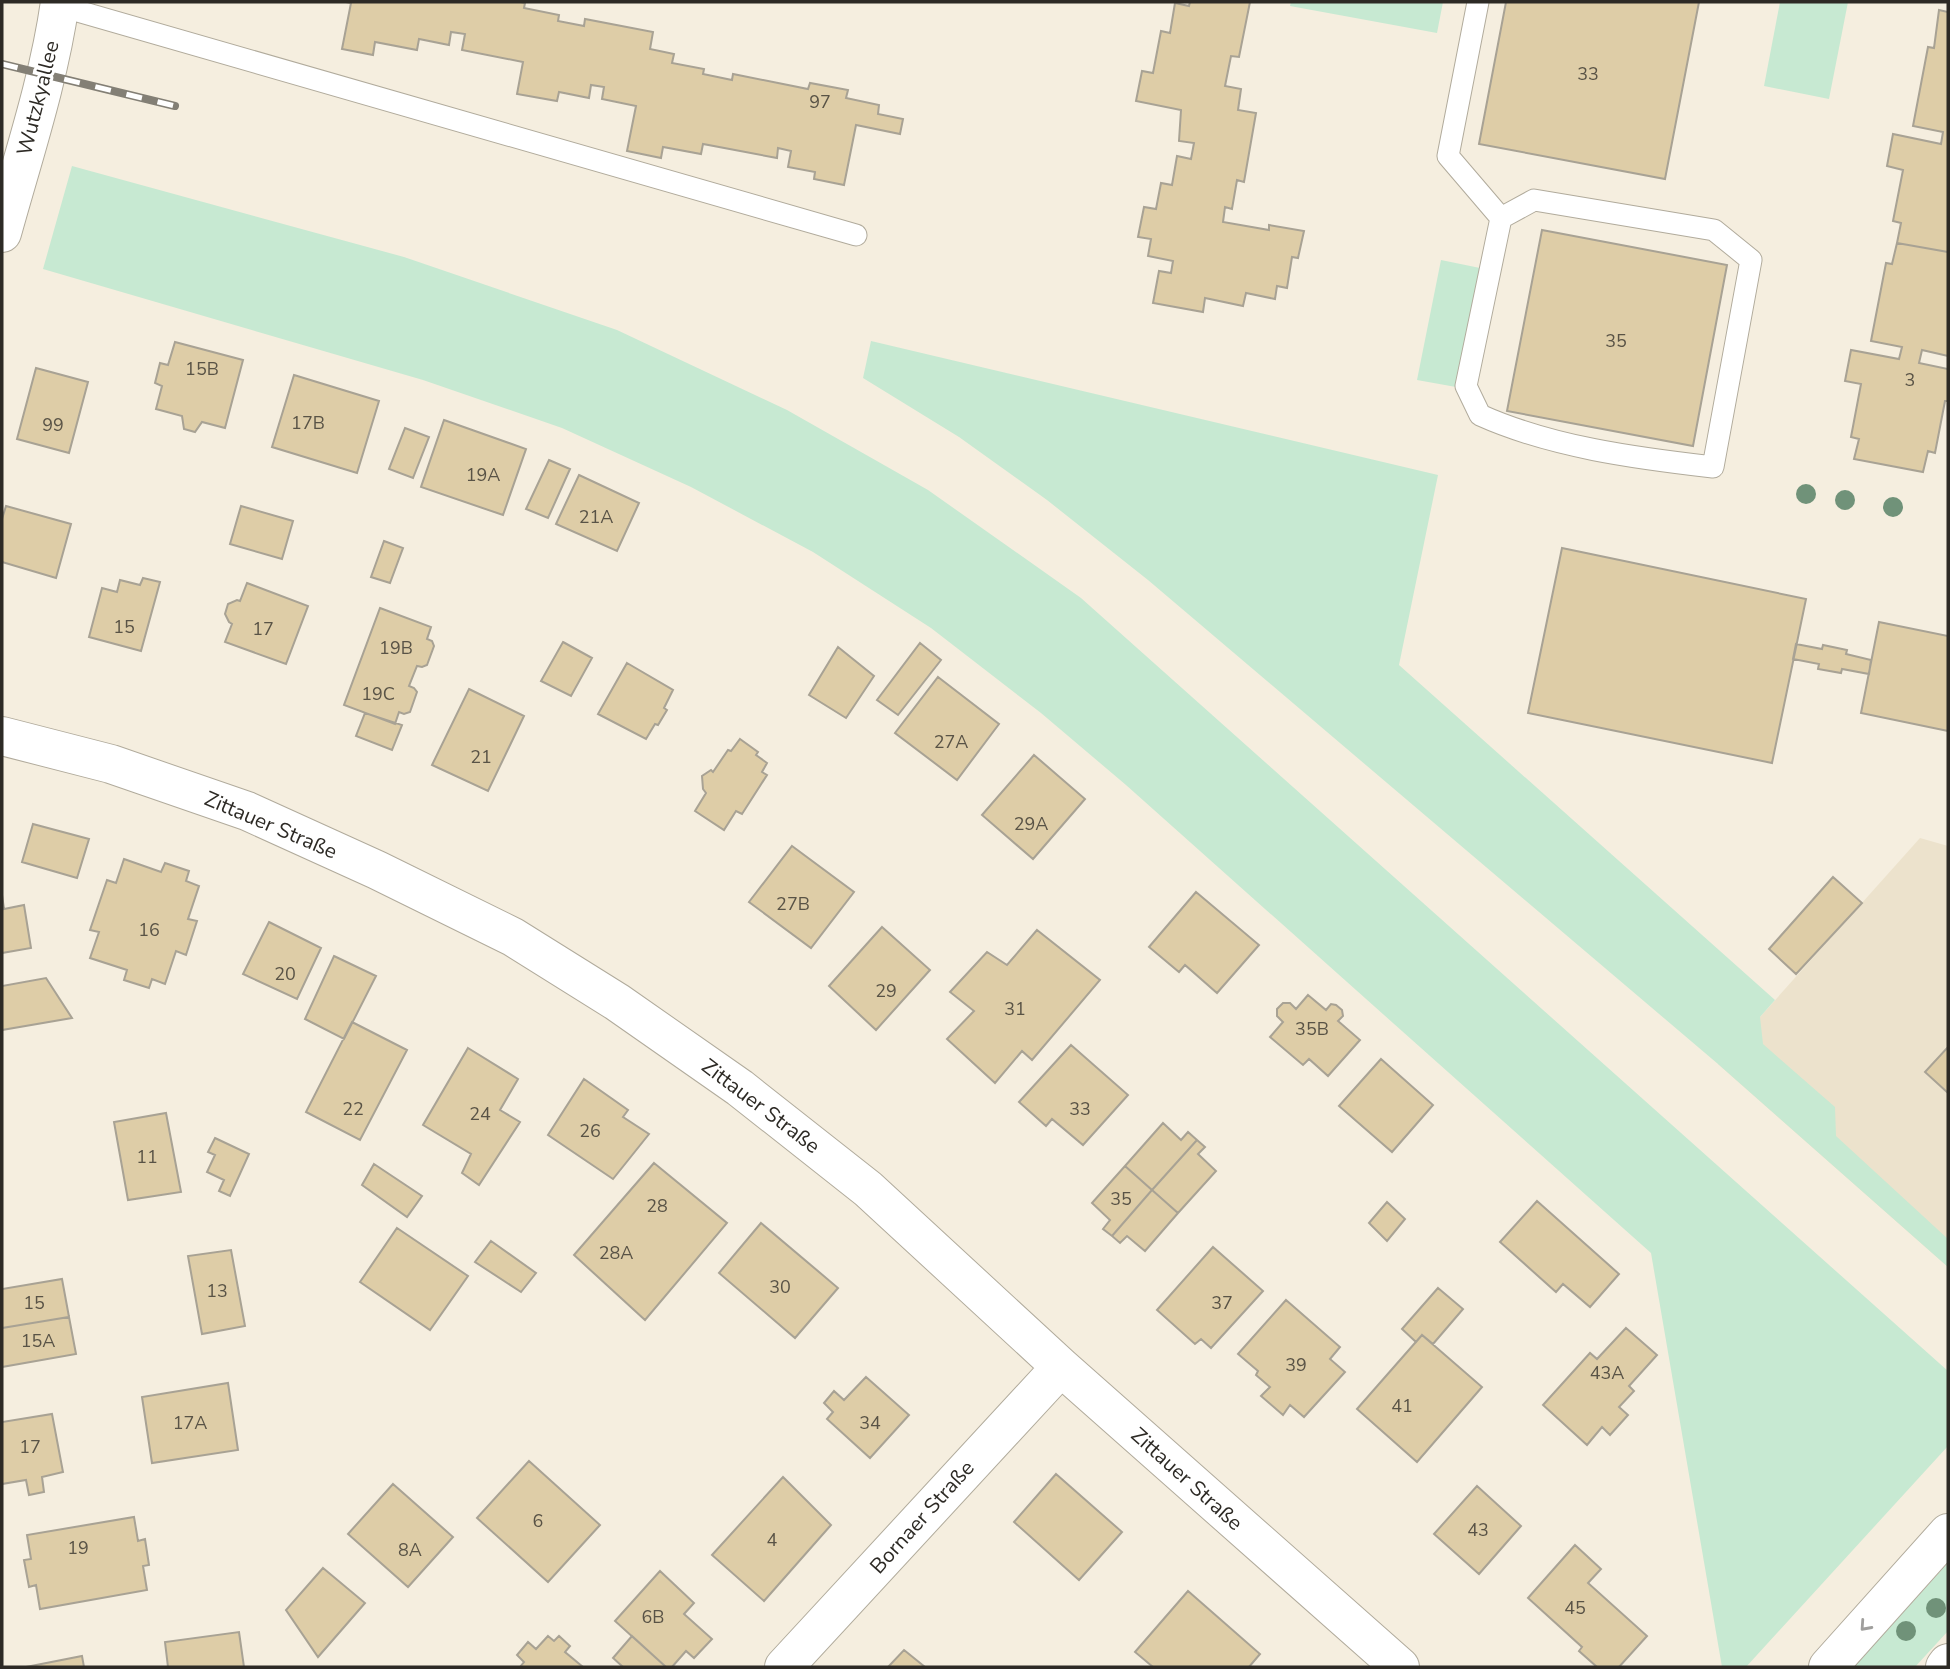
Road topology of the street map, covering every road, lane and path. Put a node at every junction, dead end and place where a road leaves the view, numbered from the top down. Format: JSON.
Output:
{"nodes":[{"id":1,"x":1478,"y":2,"type":"edge"},
{"id":2,"x":60,"y":4,"type":"edge"},
{"id":3,"x":1501,"y":218,"type":"junction"},
{"id":4,"x":2,"y":233,"type":"edge"},
{"id":5,"x":856,"y":235,"type":"dead end"},
{"id":6,"x":2,"y":736,"type":"edge"},
{"id":7,"x":1061,"y":1367,"type":"junction"},
{"id":8,"x":1948,"y":1533,"type":"edge"},
{"id":9,"x":1948,"y":1663,"type":"edge"},
{"id":10,"x":784,"y":1667,"type":"edge"},
{"id":11,"x":1400,"y":1667,"type":"edge"},
{"id":12,"x":1828,"y":1667,"type":"edge"},
{"id":13,"x":1945,"y":1667,"type":"edge"}],
"edges":[{"from":1,"to":3,"type":"lane"},
{"from":2,"to":4,"type":"street","name":"Wutzkyallee"},
{"from":2,"to":5,"type":"lane"},
{"from":3,"to":3,"type":"lane"},
{"from":6,"to":7,"type":"street","name":"Zittauer Straße"},
{"from":7,"to":10,"type":"street","name":"Bornaer Straße"},
{"from":7,"to":11,"type":"street","name":"Zittauer Straße"},
{"from":8,"to":12,"type":"street","one_way":true},
{"from":9,"to":13,"type":"street"}]}
